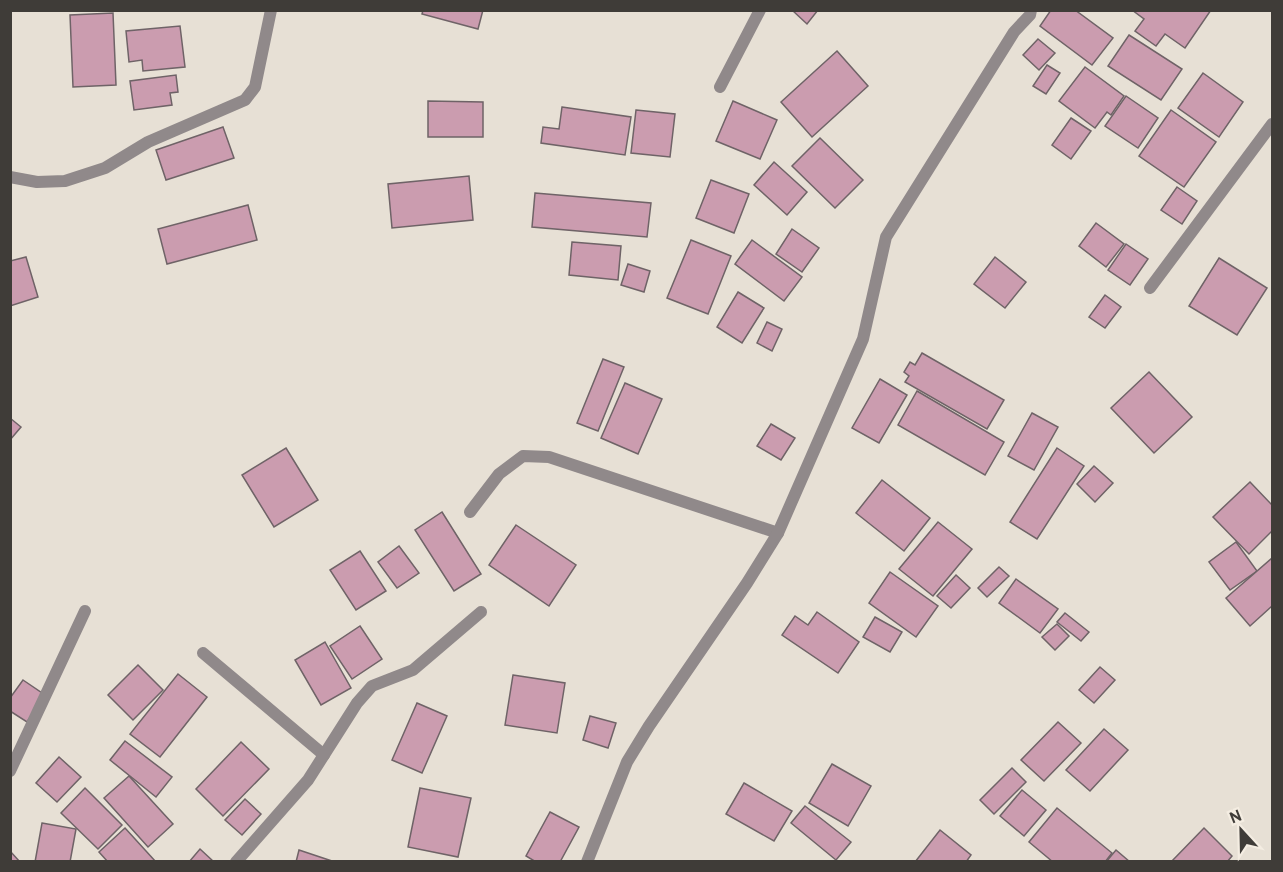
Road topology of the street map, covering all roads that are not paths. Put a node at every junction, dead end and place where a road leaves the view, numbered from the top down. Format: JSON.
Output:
{"nodes":[{"id":1,"x":271,"y":10,"type":"edge"},
{"id":2,"x":760,"y":10,"type":"edge"},
{"id":3,"x":1031,"y":10,"type":"edge"},
{"id":4,"x":720,"y":87,"type":"dead end"},
{"id":5,"x":1272,"y":124,"type":"edge"},
{"id":6,"x":10,"y":177,"type":"edge"},
{"id":7,"x":1150,"y":288,"type":"dead end"},
{"id":8,"x":470,"y":512,"type":"dead end"},
{"id":9,"x":778,"y":533,"type":"junction"},
{"id":10,"x":85,"y":611,"type":"dead end"},
{"id":11,"x":481,"y":612,"type":"dead end"},
{"id":12,"x":203,"y":653,"type":"dead end"},
{"id":13,"x":324,"y":755,"type":"junction"},
{"id":14,"x":10,"y":771,"type":"edge"},
{"id":15,"x":236,"y":861,"type":"edge"},
{"id":16,"x":587,"y":861,"type":"edge"}],
"edges":[{"from":1,"to":6,"type":"street"},
{"from":2,"to":4,"type":"street"},
{"from":3,"to":9,"type":"street"},
{"from":5,"to":7,"type":"street"},
{"from":8,"to":9,"type":"street"},
{"from":9,"to":16,"type":"street"},
{"from":10,"to":14,"type":"street"},
{"from":11,"to":13,"type":"street"},
{"from":12,"to":13,"type":"street"},
{"from":13,"to":15,"type":"street"}]}
